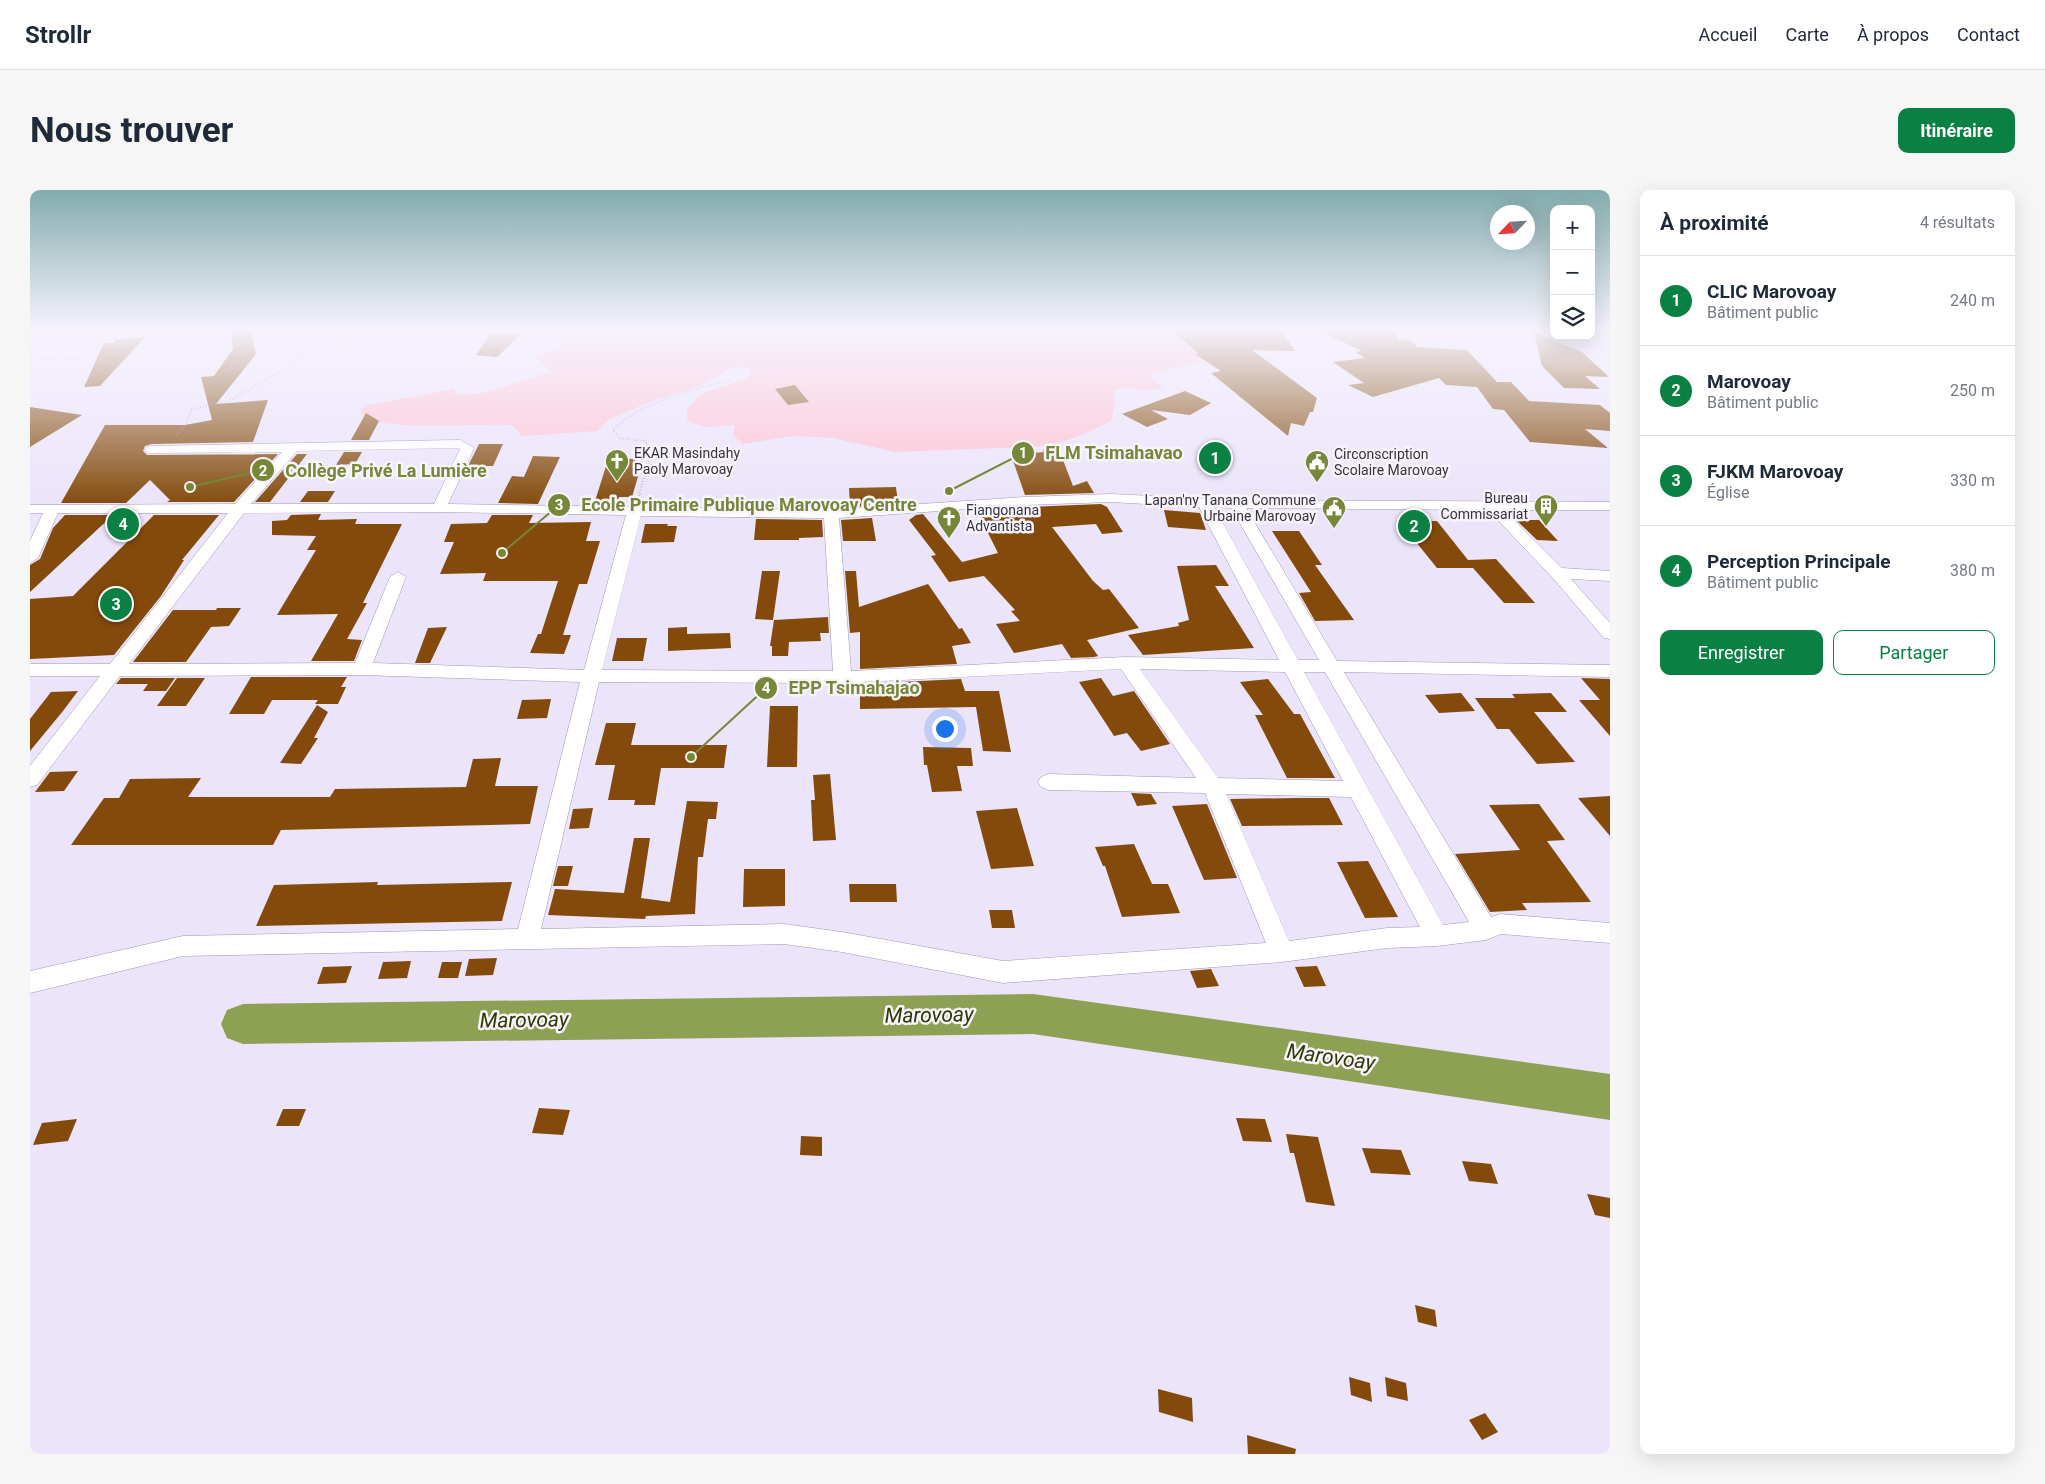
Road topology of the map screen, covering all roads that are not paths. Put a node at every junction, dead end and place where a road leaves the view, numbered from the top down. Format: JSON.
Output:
{"nodes":[{"id":1,"x":292,"y":448,"type":"junction"},
{"id":2,"x":152,"y":450,"type":"road end"},
{"id":3,"x":1204,"y":504,"type":"junction"},
{"id":4,"x":1236,"y":504,"type":"junction"},
{"id":5,"x":1610,"y":506,"type":"edge"},
{"id":6,"x":1493,"y":507,"type":"junction"},
{"id":7,"x":53,"y":508,"type":"junction"},
{"id":8,"x":439,"y":508,"type":"junction"},
{"id":9,"x":30,"y":509,"type":"edge"},
{"id":10,"x":239,"y":509,"type":"junction"},
{"id":11,"x":635,"y":510,"type":"junction"},
{"id":12,"x":831,"y":514,"type":"junction"},
{"id":13,"x":30,"y":558,"type":"edge"},
{"id":14,"x":1558,"y":573,"type":"junction"},
{"id":15,"x":1610,"y":576,"type":"edge"},
{"id":16,"x":398,"y":577,"type":"dead end"},
{"id":17,"x":1610,"y":634,"type":"edge"},
{"id":18,"x":1126,"y":663,"type":"junction"},
{"id":19,"x":1289,"y":665,"type":"junction"},
{"id":20,"x":1331,"y":665,"type":"junction"},
{"id":21,"x":362,"y":669,"type":"junction"},
{"id":22,"x":30,"y":670,"type":"edge"},
{"id":23,"x":116,"y":671,"type":"junction"},
{"id":24,"x":1610,"y":671,"type":"edge"},
{"id":25,"x":591,"y":676,"type":"junction"},
{"id":26,"x":842,"y":677,"type":"junction"},
{"id":27,"x":30,"y":780,"type":"edge"},
{"id":28,"x":1048,"y":782,"type":"dead end"},
{"id":29,"x":1212,"y":785,"type":"junction"},
{"id":30,"x":1357,"y":789,"type":"junction"},
{"id":31,"x":1486,"y":930,"type":"junction"},
{"id":32,"x":1610,"y":933,"type":"edge"},
{"id":33,"x":1437,"y":936,"type":"junction"},
{"id":34,"x":527,"y":939,"type":"junction"},
{"id":35,"x":1282,"y":952,"type":"junction"},
{"id":36,"x":30,"y":982,"type":"edge"}],
"edges":[{"from":1,"to":2,"type":"street"},
{"from":1,"to":8,"type":"street"},
{"from":1,"to":10,"type":"street"},
{"from":3,"to":4,"type":"street"},
{"from":3,"to":12,"type":"street"},
{"from":3,"to":19,"type":"street"},
{"from":4,"to":6,"type":"street"},
{"from":4,"to":20,"type":"street"},
{"from":5,"to":6,"type":"street"},
{"from":6,"to":14,"type":"street"},
{"from":7,"to":9,"type":"street"},
{"from":7,"to":10,"type":"street"},
{"from":7,"to":13,"type":"street"},
{"from":8,"to":10,"type":"street"},
{"from":8,"to":11,"type":"street"},
{"from":10,"to":23,"type":"street"},
{"from":11,"to":12,"type":"street"},
{"from":11,"to":25,"type":"street"},
{"from":12,"to":26,"type":"street"},
{"from":14,"to":15,"type":"street"},
{"from":14,"to":17,"type":"street"},
{"from":16,"to":21,"type":"street"},
{"from":18,"to":19,"type":"street"},
{"from":18,"to":26,"type":"street"},
{"from":18,"to":29,"type":"street"},
{"from":19,"to":20,"type":"street"},
{"from":19,"to":30,"type":"street"},
{"from":20,"to":24,"type":"street"},
{"from":20,"to":31,"type":"street"},
{"from":21,"to":23,"type":"street"},
{"from":21,"to":25,"type":"street"},
{"from":22,"to":23,"type":"street"},
{"from":23,"to":27,"type":"street"},
{"from":25,"to":26,"type":"street"},
{"from":25,"to":34,"type":"street"},
{"from":28,"to":29,"type":"street"},
{"from":29,"to":30,"type":"street"},
{"from":29,"to":35,"type":"street"},
{"from":30,"to":33,"type":"street"},
{"from":31,"to":32,"type":"street"},
{"from":31,"to":33,"type":"street"},
{"from":33,"to":35,"type":"street"},
{"from":34,"to":35,"type":"street"},
{"from":34,"to":36,"type":"street"}]}
